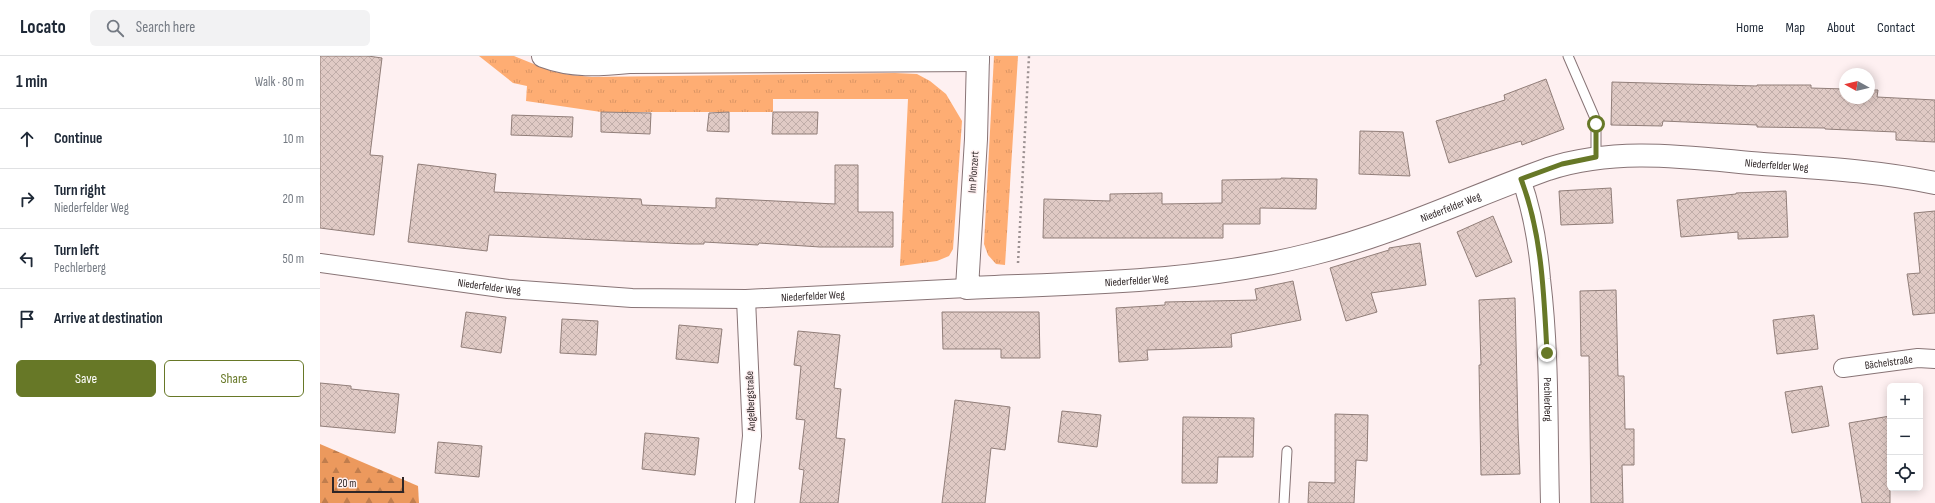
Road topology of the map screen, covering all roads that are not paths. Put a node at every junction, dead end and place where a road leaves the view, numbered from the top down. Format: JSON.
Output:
{"nodes":[{"id":1,"x":542,"y":56,"type":"edge"},
{"id":2,"x":600,"y":56,"type":"edge"},
{"id":3,"x":1568,"y":56,"type":"edge"},
{"id":4,"x":978,"y":58,"type":"edge"},
{"id":5,"x":629,"y":62,"type":"junction"},
{"id":6,"x":1596,"y":157,"type":"junction"},
{"id":7,"x":1521,"y":179,"type":"junction"},
{"id":8,"x":1935,"y":183,"type":"edge"},
{"id":9,"x":320,"y":263,"type":"edge"},
{"id":10,"x":967,"y":288,"type":"junction"},
{"id":11,"x":746,"y":299,"type":"junction"},
{"id":12,"x":1935,"y":358,"type":"edge"},
{"id":13,"x":1843,"y":368,"type":"dead end"},
{"id":14,"x":1286,"y":451,"type":"dead end"},
{"id":15,"x":745,"y":503,"type":"edge"},
{"id":16,"x":1284,"y":503,"type":"edge"},
{"id":17,"x":1550,"y":503,"type":"edge"}],
"edges":[{"from":1,"to":5,"type":"main road"},
{"from":2,"to":5,"type":"main road"},
{"from":3,"to":6,"type":"lane"},
{"from":4,"to":5,"type":"main road"},
{"from":4,"to":10,"type":"main road","name":"Im Plonzert"},
{"from":6,"to":7,"type":"main road","name":"Niederfelder Weg"},
{"from":6,"to":8,"type":"main road","name":"Niederfelder Weg"},
{"from":7,"to":10,"type":"main road","name":"Niederfelder Weg"},
{"from":7,"to":17,"type":"street","name":"Pechlerberg"},
{"from":9,"to":11,"type":"street","name":"Niederfelder Weg"},
{"from":10,"to":11,"type":"street","name":"Niederfelder Weg"},
{"from":11,"to":15,"type":"street","name":"Angelbergstraße"},
{"from":12,"to":13,"type":"street","name":"Bächelstraße"},
{"from":14,"to":16,"type":"lane"}]}
